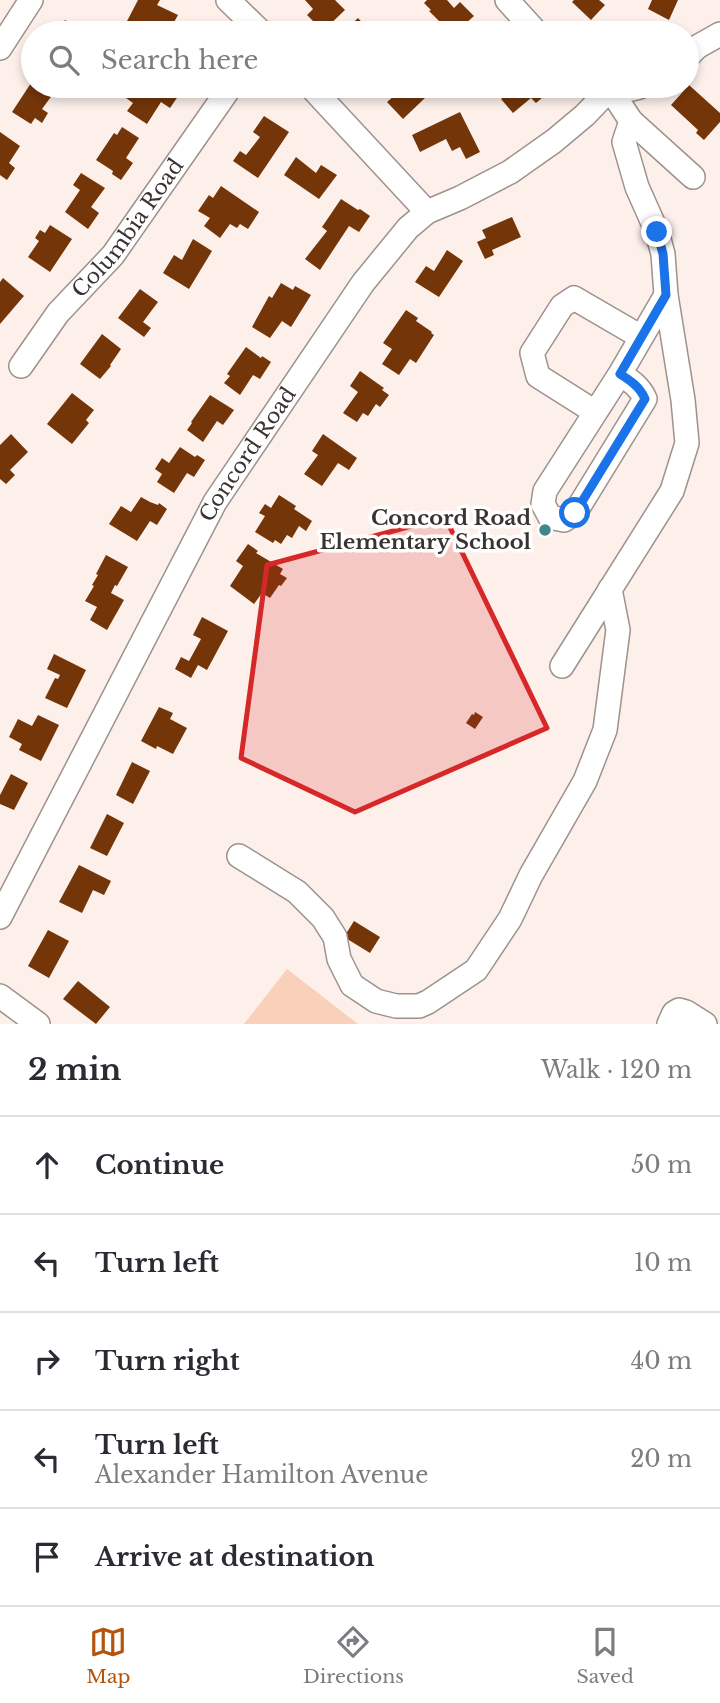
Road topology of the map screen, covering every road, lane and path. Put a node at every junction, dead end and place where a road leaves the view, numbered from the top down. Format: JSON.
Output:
{"nodes":[{"id":1,"x":31,"y":0,"type":"edge"},
{"id":2,"x":228,"y":0,"type":"edge"},
{"id":3,"x":507,"y":0,"type":"edge"},
{"id":4,"x":250,"y":21,"type":"edge"},
{"id":5,"x":526,"y":21,"type":"edge"},
{"id":6,"x":720,"y":34,"type":"edge"},
{"id":7,"x":699,"y":47,"type":"edge"},
{"id":8,"x":0,"y":48,"type":"edge"},
{"id":9,"x":223,"y":98,"type":"edge"},
{"id":10,"x":321,"y":98,"type":"edge"},
{"id":11,"x":601,"y":98,"type":"edge"},
{"id":12,"x":616,"y":98,"type":"edge"},
{"id":13,"x":631,"y":121,"type":"junction"},
{"id":14,"x":693,"y":177,"type":"dead end"},
{"id":15,"x":427,"y":212,"type":"junction"},
{"id":16,"x":666,"y":295,"type":"junction"},
{"id":17,"x":641,"y":337,"type":"junction"},
{"id":18,"x":21,"y":366,"type":"dead end"},
{"id":19,"x":620,"y":374,"type":"junction"},
{"id":20,"x":595,"y":412,"type":"junction"},
{"id":21,"x":610,"y":589,"type":"junction"},
{"id":22,"x":562,"y":666,"type":"dead end"},
{"id":23,"x":240,"y":856,"type":"dead end"},
{"id":24,"x":0,"y":917,"type":"edge"},
{"id":25,"x":0,"y":996,"type":"edge"},
{"id":26,"x":38,"y":1024,"type":"edge"},
{"id":27,"x":669,"y":1024,"type":"edge"},
{"id":28,"x":705,"y":1024,"type":"edge"}],
"edges":[{"from":1,"to":8,"type":"street"},
{"from":2,"to":4,"type":"street"},
{"from":3,"to":5,"type":"street"},
{"from":6,"to":7,"type":"street"},
{"from":9,"to":18,"type":"street","name":"Columbia Road"},
{"from":10,"to":15,"type":"street"},
{"from":11,"to":15,"type":"street","name":"Concord Road"},
{"from":12,"to":13,"type":"street"},
{"from":13,"to":14,"type":"street"},
{"from":13,"to":16,"type":"street"},
{"from":15,"to":24,"type":"street","name":"Concord Road"},
{"from":16,"to":17,"type":"street"},
{"from":16,"to":21,"type":"street"},
{"from":17,"to":19,"type":"street"},
{"from":17,"to":20,"type":"street"},
{"from":19,"to":20,"type":"street"},
{"from":19,"to":20,"type":"street"},
{"from":21,"to":22,"type":"street"},
{"from":21,"to":23,"type":"street"},
{"from":25,"to":26,"type":"street"},
{"from":27,"to":28,"type":"street"}]}
